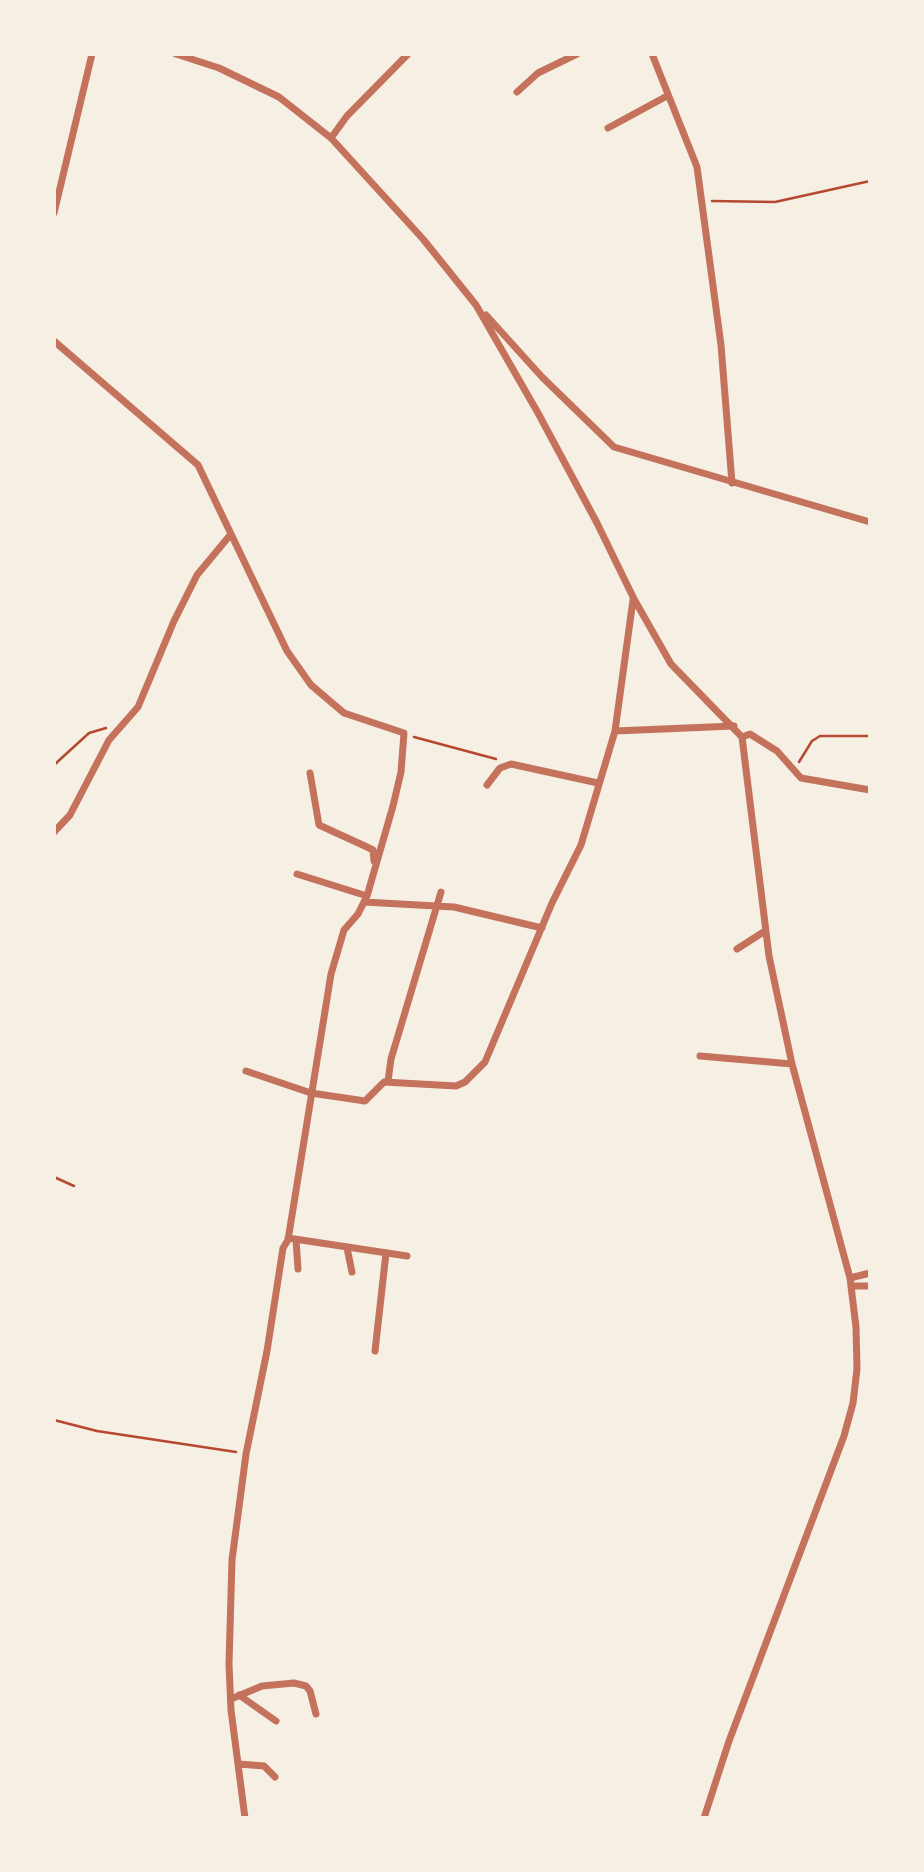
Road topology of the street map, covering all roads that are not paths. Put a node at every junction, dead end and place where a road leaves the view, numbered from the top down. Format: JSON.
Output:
{"nodes":[{"id":1,"x":92,"y":54,"type":"edge"},
{"id":2,"x":176,"y":54,"type":"edge"},
{"id":3,"x":408,"y":54,"type":"edge"},
{"id":4,"x":577,"y":54,"type":"edge"},
{"id":5,"x":653,"y":54,"type":"edge"},
{"id":6,"x":517,"y":92,"type":"dead end"},
{"id":7,"x":667,"y":96,"type":"junction"},
{"id":8,"x":608,"y":128,"type":"dead end"},
{"id":9,"x":331,"y":138,"type":"junction"},
{"id":10,"x":54,"y":214,"type":"edge"},
{"id":11,"x":476,"y":304,"type":"junction"},
{"id":12,"x":54,"y":341,"type":"edge"},
{"id":13,"x":732,"y":484,"type":"junction"},
{"id":14,"x":870,"y":522,"type":"edge"},
{"id":15,"x":231,"y":534,"type":"junction"},
{"id":16,"x":634,"y":599,"type":"junction"},
{"id":17,"x":734,"y":726,"type":"junction"},
{"id":18,"x":615,"y":731,"type":"junction"},
{"id":19,"x":742,"y":737,"type":"junction"},
{"id":20,"x":310,"y":773,"type":"dead end"},
{"id":21,"x":598,"y":783,"type":"junction"},
{"id":22,"x":487,"y":785,"type":"dead end"},
{"id":23,"x":870,"y":790,"type":"edge"},
{"id":24,"x":54,"y":832,"type":"edge"},
{"id":25,"x":374,"y":865,"type":"junction"},
{"id":26,"x":297,"y":874,"type":"dead end"},
{"id":27,"x":442,"y":892,"type":"dead end"},
{"id":28,"x":365,"y":899,"type":"junction"},
{"id":29,"x":437,"y":905,"type":"junction"},
{"id":30,"x":542,"y":928,"type":"junction"},
{"id":31,"x":765,"y":931,"type":"junction"},
{"id":32,"x":737,"y":949,"type":"dead end"},
{"id":33,"x":699,"y":1056,"type":"dead end"},
{"id":34,"x":792,"y":1064,"type":"junction"},
{"id":35,"x":246,"y":1071,"type":"dead end"},
{"id":36,"x":388,"y":1082,"type":"junction"},
{"id":37,"x":311,"y":1093,"type":"junction"},
{"id":38,"x":292,"y":1239,"type":"junction"},
{"id":39,"x":347,"y":1248,"type":"junction"},
{"id":40,"x":386,"y":1253,"type":"junction"},
{"id":41,"x":407,"y":1256,"type":"dead end"},
{"id":42,"x":298,"y":1269,"type":"dead end"},
{"id":43,"x":352,"y":1272,"type":"dead end"},
{"id":44,"x":870,"y":1273,"type":"edge"},
{"id":45,"x":851,"y":1282,"type":"junction"},
{"id":46,"x":870,"y":1286,"type":"edge"},
{"id":47,"x":375,"y":1351,"type":"dead end"},
{"id":48,"x":239,"y":1695,"type":"junction"},
{"id":49,"x":231,"y":1699,"type":"junction"},
{"id":50,"x":316,"y":1714,"type":"dead end"},
{"id":51,"x":276,"y":1721,"type":"dead end"},
{"id":52,"x":239,"y":1764,"type":"junction"},
{"id":53,"x":275,"y":1777,"type":"dead end"},
{"id":54,"x":245,"y":1818,"type":"edge"},
{"id":55,"x":704,"y":1818,"type":"edge"}],
"edges":[{"from":1,"to":10,"type":"street"},
{"from":2,"to":9,"type":"street"},
{"from":3,"to":9,"type":"street"},
{"from":4,"to":6,"type":"street"},
{"from":5,"to":7,"type":"street"},
{"from":7,"to":8,"type":"street"},
{"from":7,"to":13,"type":"street"},
{"from":9,"to":11,"type":"street"},
{"from":11,"to":13,"type":"street"},
{"from":11,"to":16,"type":"street"},
{"from":12,"to":15,"type":"street"},
{"from":13,"to":14,"type":"street"},
{"from":15,"to":24,"type":"street"},
{"from":15,"to":25,"type":"street"},
{"from":16,"to":17,"type":"street"},
{"from":16,"to":18,"type":"street"},
{"from":17,"to":18,"type":"street"},
{"from":17,"to":19,"type":"street"},
{"from":18,"to":21,"type":"street"},
{"from":19,"to":23,"type":"street"},
{"from":19,"to":31,"type":"street"},
{"from":20,"to":25,"type":"street"},
{"from":21,"to":22,"type":"street"},
{"from":21,"to":30,"type":"street"},
{"from":25,"to":28,"type":"street"},
{"from":26,"to":28,"type":"street"},
{"from":27,"to":29,"type":"street"},
{"from":28,"to":29,"type":"street"},
{"from":28,"to":37,"type":"street"},
{"from":29,"to":30,"type":"street"},
{"from":29,"to":36,"type":"street"},
{"from":30,"to":36,"type":"street"},
{"from":31,"to":32,"type":"street"},
{"from":31,"to":34,"type":"street"},
{"from":33,"to":34,"type":"street"},
{"from":34,"to":45,"type":"street"},
{"from":35,"to":37,"type":"street"},
{"from":36,"to":37,"type":"street"},
{"from":37,"to":38,"type":"street"},
{"from":38,"to":39,"type":"street"},
{"from":38,"to":42,"type":"street"},
{"from":38,"to":49,"type":"street"},
{"from":39,"to":40,"type":"street"},
{"from":39,"to":43,"type":"street"},
{"from":40,"to":41,"type":"street"},
{"from":40,"to":47,"type":"street"},
{"from":44,"to":45,"type":"street"},
{"from":45,"to":46,"type":"street"},
{"from":45,"to":55,"type":"street"},
{"from":48,"to":49,"type":"street"},
{"from":48,"to":50,"type":"street"},
{"from":48,"to":51,"type":"street"},
{"from":49,"to":52,"type":"street"},
{"from":52,"to":53,"type":"street"},
{"from":52,"to":54,"type":"street"}]}
